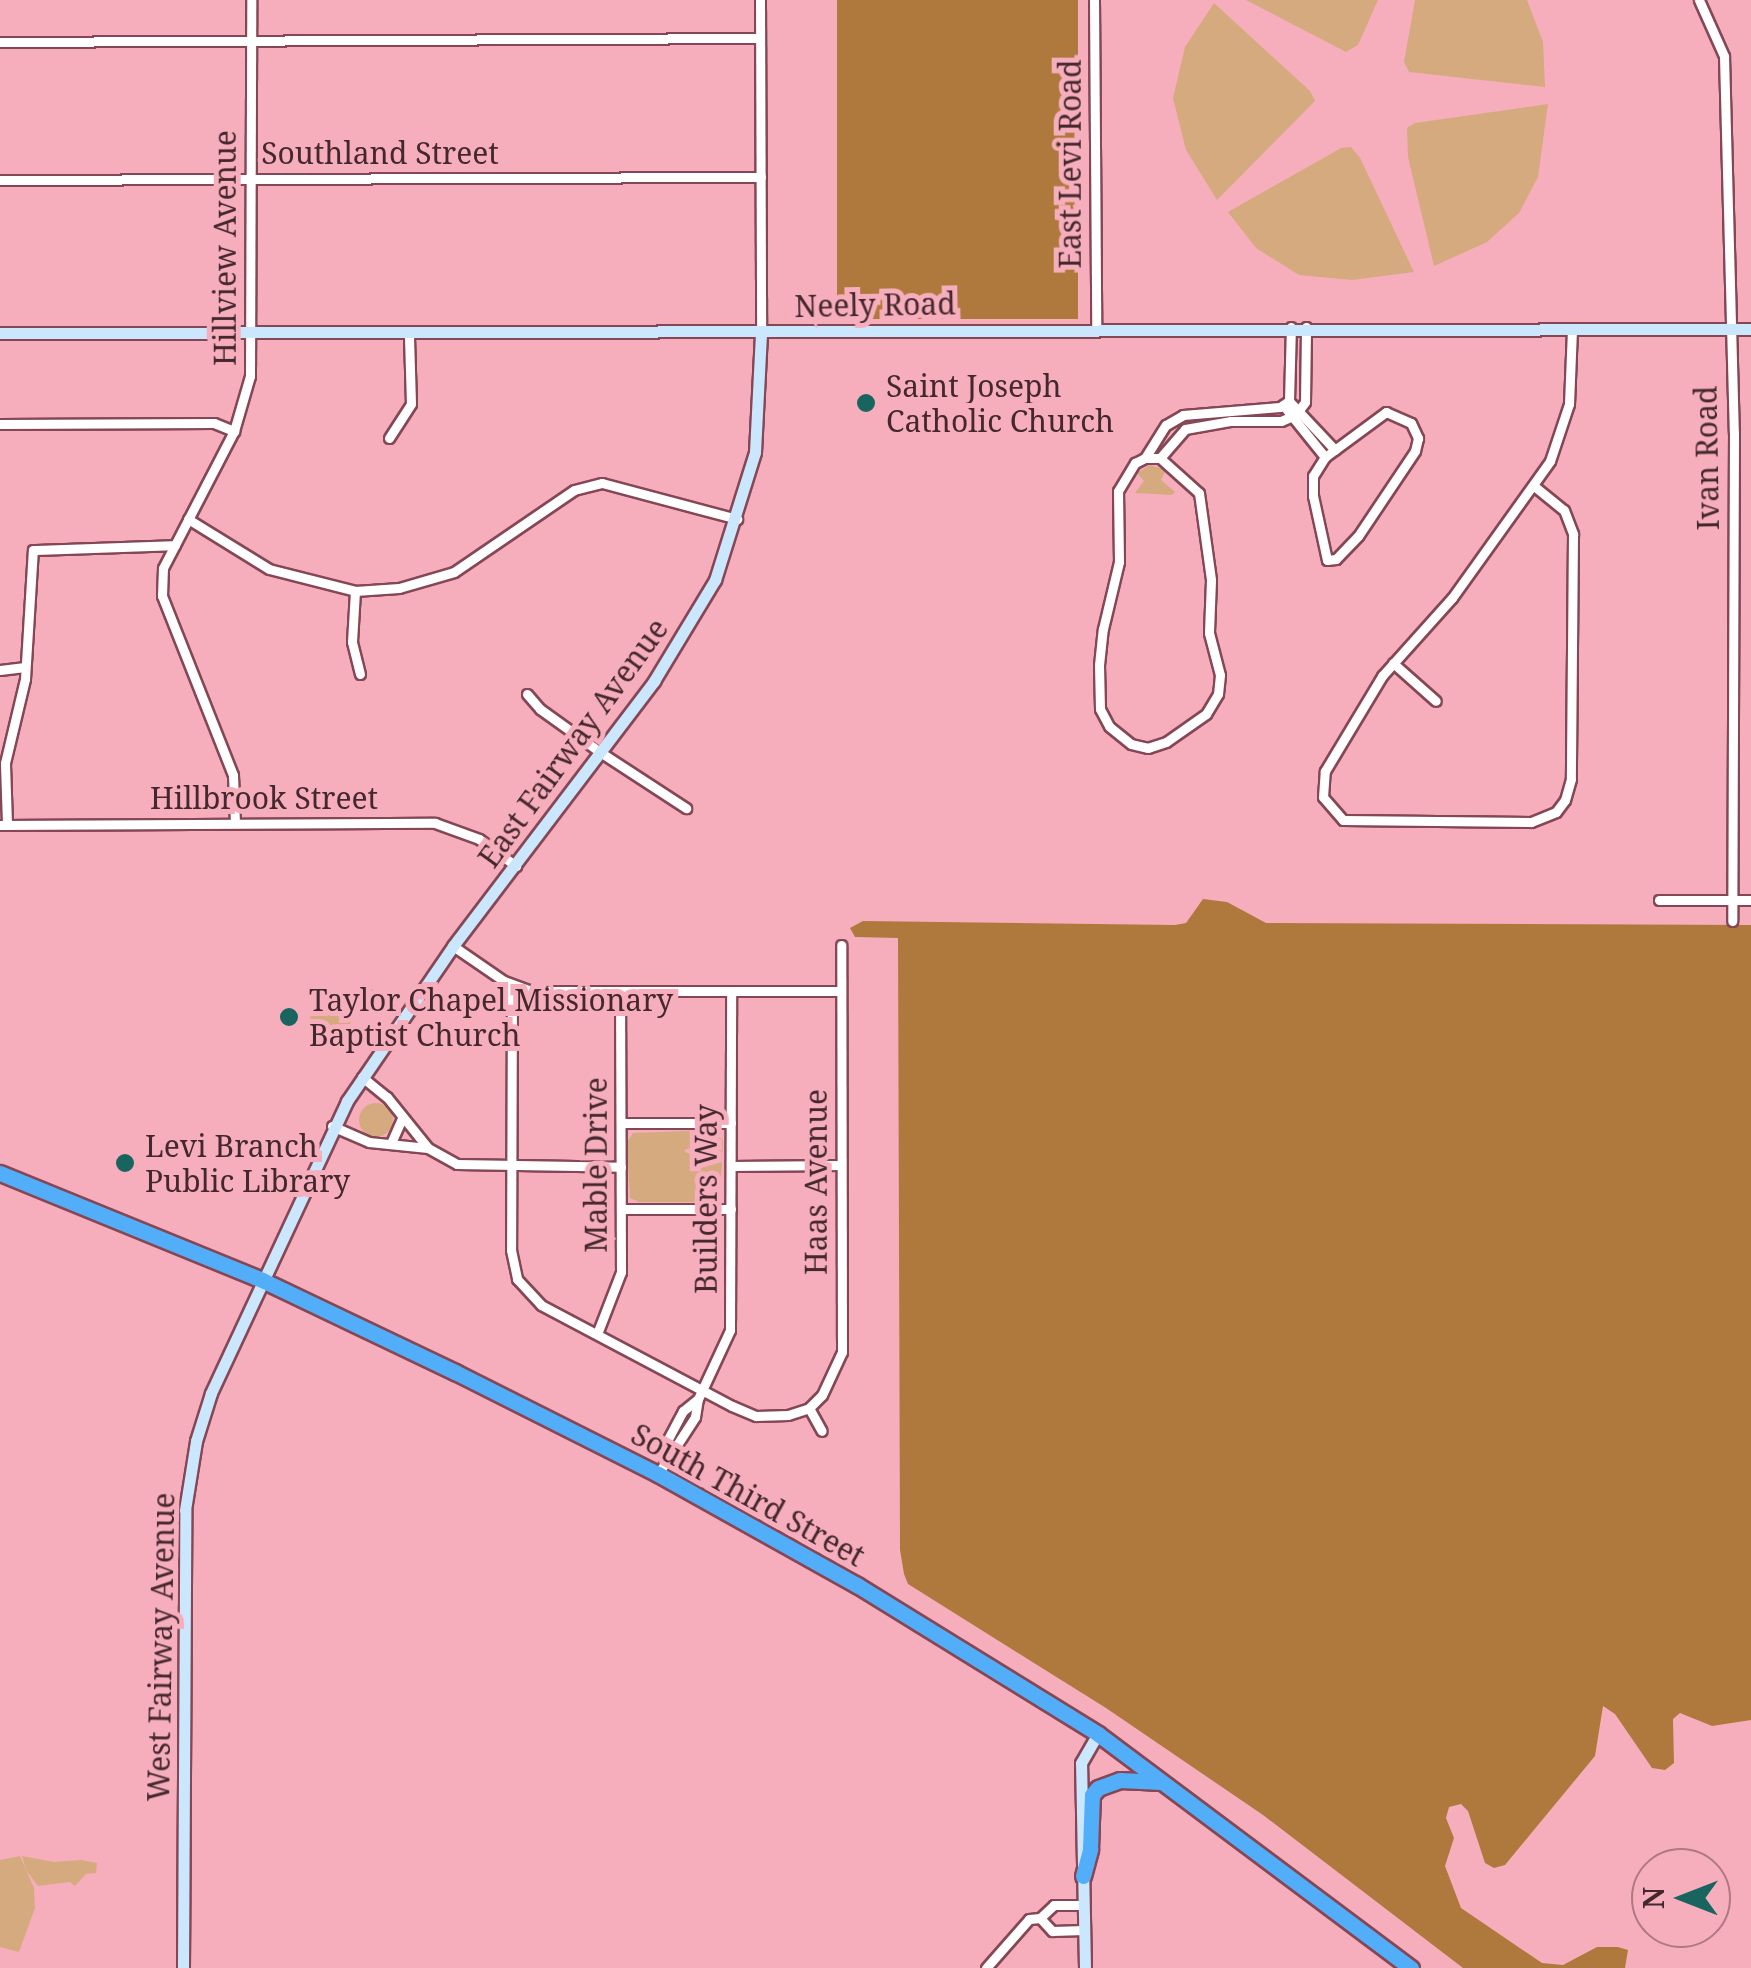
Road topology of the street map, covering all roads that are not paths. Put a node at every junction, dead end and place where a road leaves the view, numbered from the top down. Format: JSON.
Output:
{"nodes":[{"id":1,"x":250,"y":0,"type":"edge"},
{"id":2,"x":760,"y":0,"type":"edge"},
{"id":3,"x":1094,"y":0,"type":"edge"},
{"id":4,"x":1699,"y":0,"type":"edge"},
{"id":5,"x":759,"y":38,"type":"junction"},
{"id":6,"x":0,"y":42,"type":"edge"},
{"id":7,"x":250,"y":43,"type":"junction"},
{"id":8,"x":761,"y":176,"type":"junction"},
{"id":9,"x":251,"y":178,"type":"junction"},
{"id":10,"x":0,"y":180,"type":"edge"},
{"id":11,"x":1291,"y":327,"type":"junction"},
{"id":12,"x":1306,"y":327,"type":"junction"},
{"id":13,"x":1096,"y":328,"type":"junction"},
{"id":14,"x":1572,"y":328,"type":"junction"},
{"id":15,"x":1728,"y":329,"type":"junction"},
{"id":16,"x":1751,"y":329,"type":"edge"},
{"id":17,"x":0,"y":333,"type":"edge"},
{"id":18,"x":250,"y":333,"type":"junction"},
{"id":19,"x":761,"y":333,"type":"junction"},
{"id":20,"x":409,"y":335,"type":"junction"},
{"id":21,"x":1291,"y":380,"type":"junction"},
{"id":22,"x":1306,"y":380,"type":"junction"},
{"id":23,"x":1286,"y":403,"type":"junction"},
{"id":24,"x":1244,"y":406,"type":"junction"},
{"id":25,"x":1301,"y":408,"type":"junction"},
{"id":26,"x":1292,"y":418,"type":"junction"},
{"id":27,"x":1244,"y":421,"type":"junction"},
{"id":28,"x":0,"y":424,"type":"edge"},
{"id":29,"x":234,"y":431,"type":"junction"},
{"id":30,"x":389,"y":438,"type":"dead end"},
{"id":31,"x":1335,"y":450,"type":"junction"},
{"id":32,"x":1144,"y":458,"type":"junction"},
{"id":33,"x":1160,"y":458,"type":"junction"},
{"id":34,"x":1325,"y":458,"type":"junction"},
{"id":35,"x":1534,"y":486,"type":"junction"},
{"id":36,"x":188,"y":518,"type":"junction"},
{"id":37,"x":738,"y":518,"type":"junction"},
{"id":38,"x":175,"y":544,"type":"junction"},
{"id":39,"x":355,"y":591,"type":"junction"},
{"id":40,"x":1392,"y":663,"type":"junction"},
{"id":41,"x":26,"y":667,"type":"junction"},
{"id":42,"x":0,"y":670,"type":"edge"},
{"id":43,"x":360,"y":674,"type":"dead end"},
{"id":44,"x":527,"y":694,"type":"dead end"},
{"id":45,"x":1436,"y":701,"type":"dead end"},
{"id":46,"x":600,"y":752,"type":"junction"},
{"id":47,"x":686,"y":808,"type":"dead end"},
{"id":48,"x":235,"y":823,"type":"junction"},
{"id":49,"x":4,"y":824,"type":"edge"},
{"id":50,"x":516,"y":866,"type":"junction"},
{"id":51,"x":1659,"y":900,"type":"dead end"},
{"id":52,"x":1732,"y":900,"type":"junction"},
{"id":53,"x":1751,"y":900,"type":"edge"},
{"id":54,"x":1732,"y":921,"type":"dead end"},
{"id":55,"x":840,"y":945,"type":"dead end"},
{"id":56,"x":453,"y":946,"type":"junction"},
{"id":57,"x":512,"y":986,"type":"junction"},
{"id":58,"x":731,"y":991,"type":"junction"},
{"id":59,"x":840,"y":991,"type":"junction"},
{"id":60,"x":620,"y":992,"type":"junction"},
{"id":61,"x":362,"y":1078,"type":"junction"},
{"id":62,"x":402,"y":1118,"type":"junction"},
{"id":63,"x":621,"y":1123,"type":"junction"},
{"id":64,"x":731,"y":1123,"type":"junction"},
{"id":65,"x":332,"y":1126,"type":"junction"},
{"id":66,"x":391,"y":1144,"type":"junction"},
{"id":67,"x":428,"y":1148,"type":"junction"},
{"id":68,"x":620,"y":1166,"type":"junction"},
{"id":69,"x":731,"y":1166,"type":"junction"},
{"id":70,"x":841,"y":1166,"type":"junction"},
{"id":71,"x":510,"y":1167,"type":"junction"},
{"id":72,"x":0,"y":1173,"type":"edge"},
{"id":73,"x":622,"y":1209,"type":"junction"},
{"id":74,"x":730,"y":1210,"type":"junction"},
{"id":75,"x":262,"y":1280,"type":"junction"},
{"id":76,"x":598,"y":1334,"type":"junction"},
{"id":77,"x":700,"y":1394,"type":"junction"},
{"id":78,"x":809,"y":1408,"type":"junction"},
{"id":79,"x":822,"y":1431,"type":"dead end"},
{"id":80,"x":662,"y":1466,"type":"junction"},
{"id":81,"x":1098,"y":1734,"type":"junction"},
{"id":82,"x":1163,"y":1783,"type":"junction"},
{"id":83,"x":1083,"y":1876,"type":"junction"},
{"id":84,"x":1084,"y":1905,"type":"junction"},
{"id":85,"x":1040,"y":1918,"type":"junction"},
{"id":86,"x":1084,"y":1930,"type":"junction"},
{"id":87,"x":183,"y":1968,"type":"edge"},
{"id":88,"x":986,"y":1968,"type":"edge"},
{"id":89,"x":1084,"y":1968,"type":"edge"},
{"id":90,"x":1411,"y":1968,"type":"edge"}],
"edges":[{"from":1,"to":7,"type":"street","name":"Hillview Avenue"},
{"from":2,"to":5,"type":"street","name":"East Fairway Avenue"},
{"from":3,"to":13,"type":"street","name":"East Levi Road"},
{"from":4,"to":15,"type":"street","name":"Ivan Road"},
{"from":5,"to":7,"type":"street"},
{"from":5,"to":8,"type":"street","name":"East Fairway Avenue"},
{"from":6,"to":7,"type":"street"},
{"from":7,"to":9,"type":"street","name":"Hillview Avenue"},
{"from":8,"to":9,"type":"street","name":"Southland Street"},
{"from":8,"to":19,"type":"street","name":"East Fairway Avenue"},
{"from":9,"to":10,"type":"street","name":"Southland Street"},
{"from":9,"to":18,"type":"street","name":"Hillview Avenue"},
{"from":11,"to":12,"type":"street","name":"Neely Road"},
{"from":11,"to":13,"type":"street","name":"Neely Road"},
{"from":11,"to":21,"type":"street"},
{"from":12,"to":14,"type":"street","name":"Neely Road"},
{"from":12,"to":22,"type":"street"},
{"from":13,"to":19,"type":"street","name":"Neely Road"},
{"from":14,"to":15,"type":"street","name":"Neely Road"},
{"from":14,"to":35,"type":"street"},
{"from":15,"to":16,"type":"street","name":"Neely Road"},
{"from":15,"to":52,"type":"street","name":"Ivan Road"},
{"from":17,"to":18,"type":"street","name":"Neely Road"},
{"from":18,"to":20,"type":"street","name":"Neely Road"},
{"from":18,"to":29,"type":"street","name":"Hillview Avenue"},
{"from":19,"to":20,"type":"street","name":"Neely Road"},
{"from":19,"to":37,"type":"street","name":"East Fairway Avenue"},
{"from":20,"to":30,"type":"street"},
{"from":21,"to":22,"type":"street"},
{"from":21,"to":23,"type":"street"},
{"from":22,"to":25,"type":"street"},
{"from":23,"to":24,"type":"street"},
{"from":23,"to":25,"type":"street"},
{"from":23,"to":26,"type":"street"},
{"from":24,"to":27,"type":"street"},
{"from":24,"to":32,"type":"street"},
{"from":25,"to":26,"type":"street"},
{"from":25,"to":31,"type":"street"},
{"from":26,"to":27,"type":"street"},
{"from":26,"to":34,"type":"street"},
{"from":27,"to":33,"type":"street"},
{"from":28,"to":29,"type":"street"},
{"from":29,"to":36,"type":"street","name":"Hillview Avenue"},
{"from":31,"to":34,"type":"street"},
{"from":31,"to":34,"type":"street"},
{"from":32,"to":33,"type":"street"},
{"from":32,"to":33,"type":"street"},
{"from":35,"to":40,"type":"street"},
{"from":35,"to":40,"type":"street"},
{"from":36,"to":38,"type":"street","name":"Hillview Avenue"},
{"from":36,"to":39,"type":"street"},
{"from":37,"to":39,"type":"street"},
{"from":37,"to":46,"type":"street","name":"East Fairway Avenue"},
{"from":38,"to":41,"type":"street"},
{"from":38,"to":48,"type":"street","name":"Hillview Avenue"},
{"from":39,"to":43,"type":"street"},
{"from":40,"to":45,"type":"street"},
{"from":41,"to":42,"type":"street"},
{"from":41,"to":49,"type":"street"},
{"from":44,"to":46,"type":"street"},
{"from":46,"to":47,"type":"street"},
{"from":46,"to":50,"type":"street","name":"East Fairway Avenue"},
{"from":48,"to":49,"type":"street","name":"Hillbrook Street"},
{"from":48,"to":50,"type":"street","name":"Hillbrook Street"},
{"from":50,"to":56,"type":"street","name":"East Fairway Avenue"},
{"from":51,"to":52,"type":"street"},
{"from":52,"to":53,"type":"street"},
{"from":52,"to":54,"type":"street","name":"Ivan Road"},
{"from":55,"to":59,"type":"street","name":"Haas Avenue"},
{"from":56,"to":57,"type":"street"},
{"from":56,"to":61,"type":"street","name":"East Fairway Avenue"},
{"from":57,"to":60,"type":"street"},
{"from":57,"to":71,"type":"street"},
{"from":58,"to":59,"type":"street"},
{"from":58,"to":60,"type":"street"},
{"from":58,"to":64,"type":"street","name":"Builders Way"},
{"from":59,"to":70,"type":"street","name":"Haas Avenue"},
{"from":60,"to":63,"type":"street","name":"Mable Drive"},
{"from":61,"to":62,"type":"street"},
{"from":61,"to":65,"type":"street","name":"East Fairway Avenue"},
{"from":62,"to":66,"type":"street"},
{"from":62,"to":67,"type":"street"},
{"from":63,"to":64,"type":"street"},
{"from":63,"to":68,"type":"street","name":"Mable Drive"},
{"from":64,"to":69,"type":"street","name":"Builders Way"},
{"from":65,"to":66,"type":"street"},
{"from":65,"to":75,"type":"street","name":"East Fairway Avenue"},
{"from":66,"to":67,"type":"street"},
{"from":67,"to":71,"type":"street"},
{"from":68,"to":71,"type":"street"},
{"from":68,"to":73,"type":"street","name":"Mable Drive"},
{"from":69,"to":70,"type":"street"},
{"from":69,"to":74,"type":"street","name":"Builders Way"},
{"from":70,"to":78,"type":"street","name":"Haas Avenue"},
{"from":71,"to":76,"type":"street"},
{"from":72,"to":75,"type":"highway","name":"South Third Street"},
{"from":73,"to":74,"type":"street"},
{"from":73,"to":76,"type":"street","name":"Mable Drive"},
{"from":74,"to":77,"type":"street","name":"Builders Way"},
{"from":75,"to":80,"type":"highway","name":"South Third Street"},
{"from":75,"to":87,"type":"street","name":"West Fairway Avenue"},
{"from":76,"to":77,"type":"street"},
{"from":77,"to":78,"type":"street"},
{"from":77,"to":80,"type":"street","name":"Builders Way"},
{"from":78,"to":79,"type":"street"},
{"from":80,"to":81,"type":"highway","name":"South Third Street"},
{"from":81,"to":82,"type":"highway","name":"South Third Street"},
{"from":81,"to":83,"type":"street"},
{"from":82,"to":83,"type":"highway"},
{"from":82,"to":90,"type":"highway","name":"South Third Street"},
{"from":83,"to":84,"type":"street"},
{"from":84,"to":85,"type":"street"},
{"from":84,"to":86,"type":"street"},
{"from":85,"to":86,"type":"street"},
{"from":85,"to":88,"type":"street"},
{"from":86,"to":89,"type":"street"}]}
